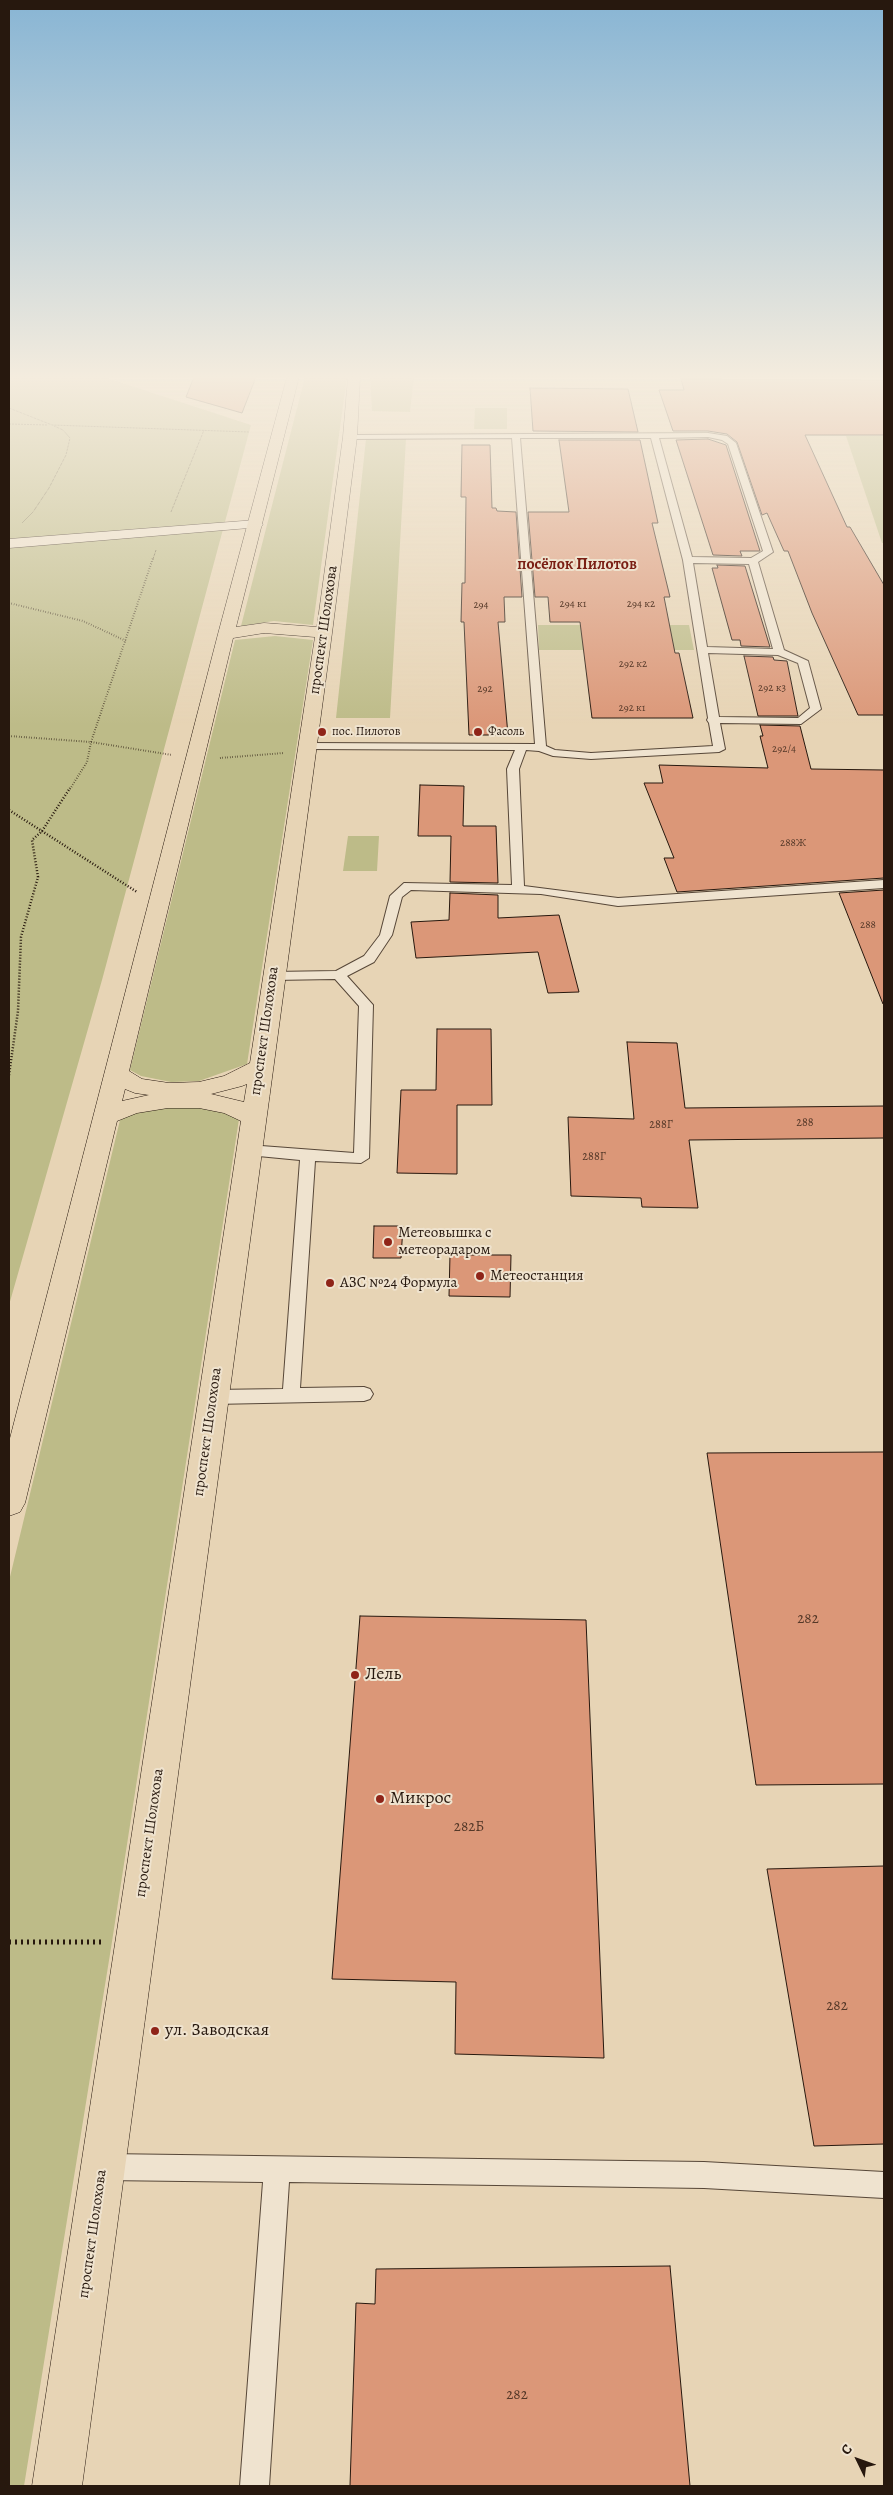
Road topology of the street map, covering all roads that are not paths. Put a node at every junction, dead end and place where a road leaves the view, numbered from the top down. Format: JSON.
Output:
{"nodes":[{"id":1,"x":264,"y":493,"type":"edge"},
{"id":2,"x":343,"y":493,"type":"edge"},
{"id":3,"x":521,"y":493,"type":"edge"},
{"id":4,"x":670,"y":493,"type":"edge"},
{"id":5,"x":748,"y":493,"type":"edge"},
{"id":6,"x":256,"y":524,"type":"junction"},
{"id":7,"x":12,"y":544,"type":"edge"},
{"id":8,"x":688,"y":560,"type":"junction"},
{"id":9,"x":752,"y":561,"type":"junction"},
{"id":10,"x":324,"y":633,"type":"junction"},
{"id":11,"x":226,"y":634,"type":"junction"},
{"id":12,"x":701,"y":650,"type":"junction"},
{"id":13,"x":779,"y":652,"type":"junction"},
{"id":14,"x":712,"y":720,"type":"junction"},
{"id":15,"x":522,"y":747,"type":"junction"},
{"id":16,"x":541,"y":748,"type":"junction"},
{"id":17,"x":307,"y":749,"type":"junction"},
{"id":18,"x":884,"y":884,"type":"edge"},
{"id":19,"x":518,"y":889,"type":"junction"},
{"id":20,"x":339,"y":975,"type":"junction"},
{"id":21,"x":273,"y":976,"type":"junction"},
{"id":22,"x":260,"y":1068,"type":"junction"},
{"id":23,"x":116,"y":1074,"type":"junction"},
{"id":24,"x":253,"y":1116,"type":"junction"},
{"id":25,"x":105,"y":1117,"type":"junction"},
{"id":26,"x":248,"y":1150,"type":"junction"},
{"id":27,"x":308,"y":1156,"type":"junction"},
{"id":28,"x":364,"y":1394,"type":"dead end"},
{"id":29,"x":291,"y":1396,"type":"junction"},
{"id":30,"x":213,"y":1397,"type":"junction"},
{"id":31,"x":9,"y":1503,"type":"edge"},
{"id":32,"x":102,"y":2167,"type":"junction"},
{"id":33,"x":277,"y":2170,"type":"junction"},
{"id":34,"x":884,"y":2185,"type":"edge"},
{"id":35,"x":57,"y":2486,"type":"edge"},
{"id":36,"x":254,"y":2486,"type":"edge"}],
"edges":[{"from":1,"to":6,"type":"main road"},
{"from":2,"to":10,"type":"main road","name":"проспект Шолохова"},
{"from":3,"to":16,"type":"lane"},
{"from":4,"to":8,"type":"lane"},
{"from":5,"to":9,"type":"lane"},
{"from":6,"to":7,"type":"street"},
{"from":6,"to":11,"type":"main road"},
{"from":8,"to":9,"type":"lane"},
{"from":8,"to":12,"type":"lane"},
{"from":9,"to":13,"type":"lane"},
{"from":10,"to":11,"type":"main road"},
{"from":10,"to":17,"type":"main road","name":"проспект Шолохова"},
{"from":11,"to":23,"type":"main road"},
{"from":12,"to":13,"type":"lane"},
{"from":12,"to":14,"type":"lane"},
{"from":13,"to":14,"type":"lane"},
{"from":14,"to":16,"type":"lane"},
{"from":15,"to":16,"type":"lane"},
{"from":15,"to":17,"type":"lane"},
{"from":15,"to":19,"type":"lane"},
{"from":17,"to":21,"type":"main road","name":"проспект Шолохова"},
{"from":18,"to":19,"type":"lane"},
{"from":19,"to":20,"type":"lane"},
{"from":20,"to":21,"type":"lane"},
{"from":20,"to":27,"type":"lane"},
{"from":21,"to":22,"type":"main road","name":"проспект Шолохова"},
{"from":22,"to":23,"type":"main road"},
{"from":22,"to":24,"type":"main road","name":"проспект Шолохова"},
{"from":23,"to":25,"type":"main road"},
{"from":24,"to":25,"type":"main road"},
{"from":24,"to":26,"type":"main road","name":"проспект Шолохова"},
{"from":25,"to":31,"type":"main road"},
{"from":26,"to":27,"type":"lane"},
{"from":26,"to":30,"type":"main road","name":"проспект Шолохова"},
{"from":27,"to":29,"type":"lane"},
{"from":28,"to":29,"type":"lane"},
{"from":29,"to":30,"type":"lane"},
{"from":30,"to":32,"type":"main road","name":"проспект Шолохова"},
{"from":32,"to":33,"type":"lane"},
{"from":32,"to":35,"type":"main road","name":"проспект Шолохова"},
{"from":33,"to":34,"type":"lane"},
{"from":33,"to":36,"type":"lane"}]}
